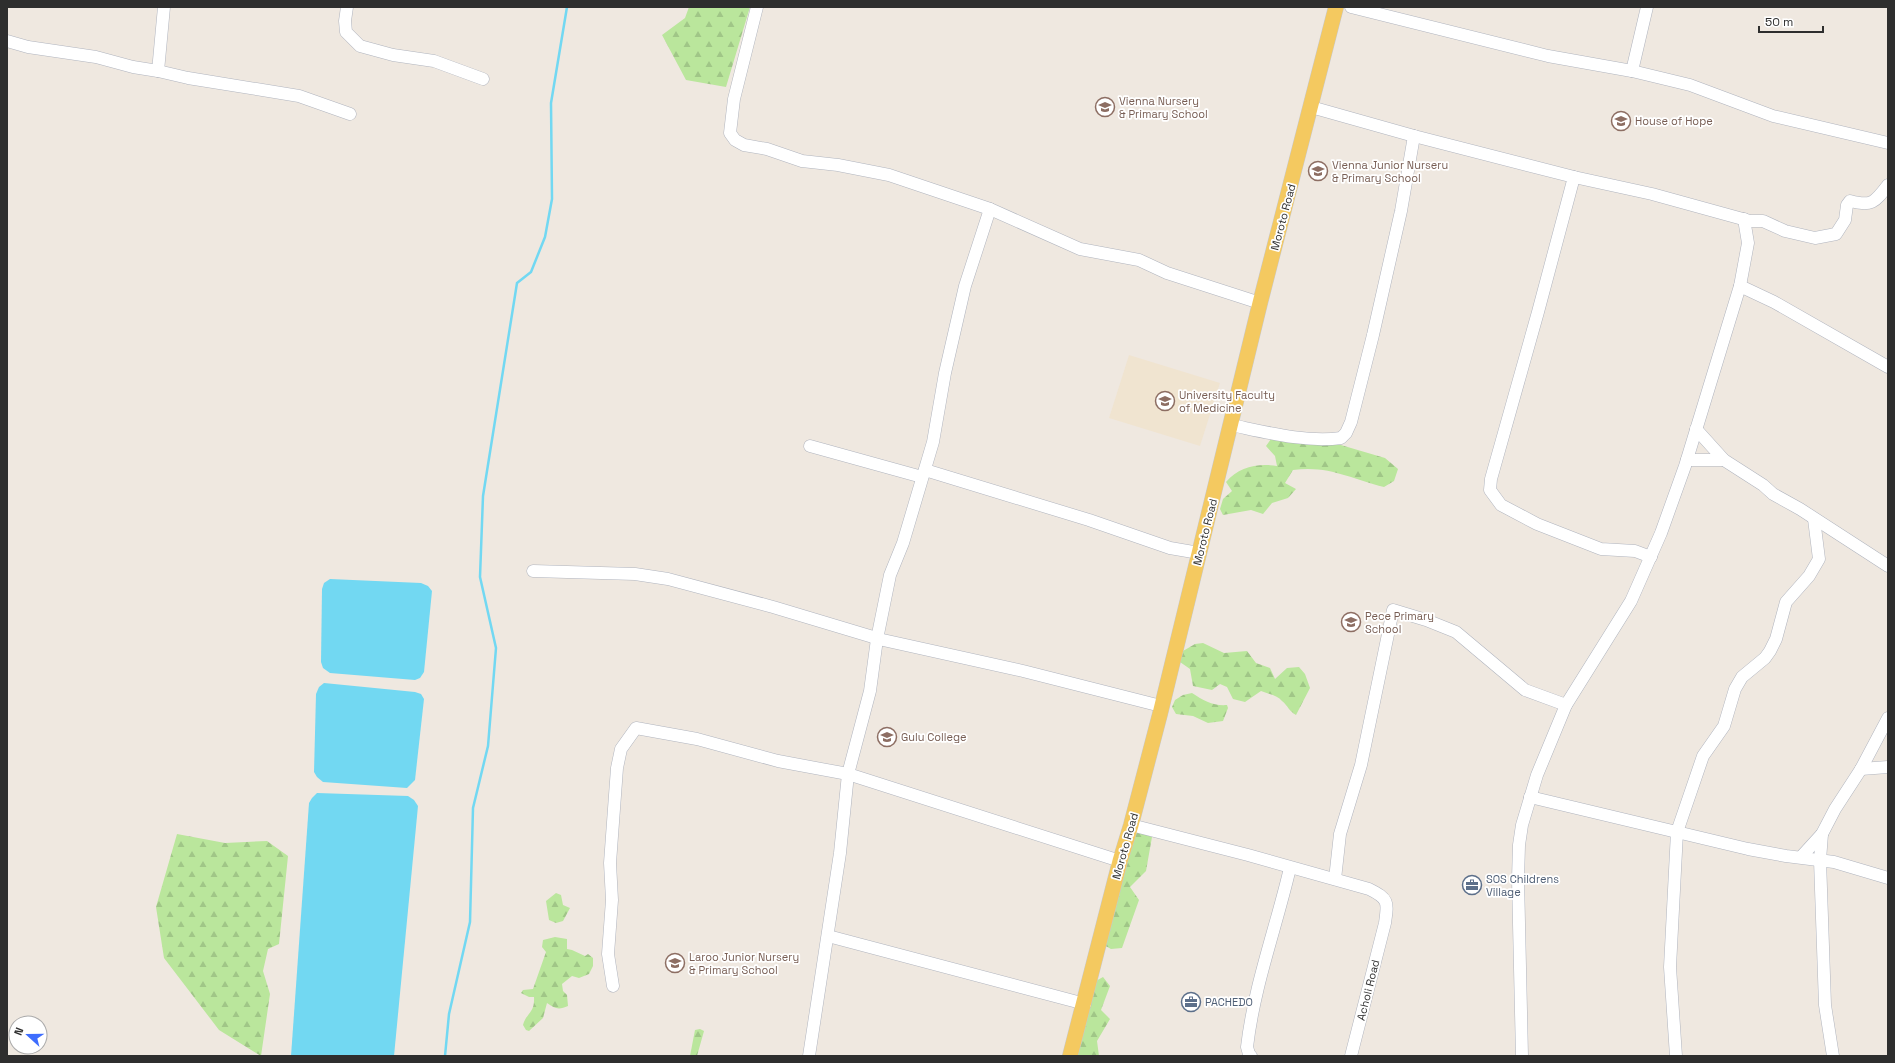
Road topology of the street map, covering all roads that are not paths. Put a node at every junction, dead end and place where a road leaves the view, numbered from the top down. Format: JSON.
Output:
{"nodes":[{"id":1,"x":164,"y":7,"type":"edge"},
{"id":2,"x":347,"y":7,"type":"edge"},
{"id":3,"x":756,"y":7,"type":"edge"},
{"id":4,"x":1336,"y":7,"type":"edge"},
{"id":5,"x":1351,"y":7,"type":"edge"},
{"id":6,"x":1647,"y":7,"type":"edge"},
{"id":7,"x":7,"y":41,"type":"edge"},
{"id":8,"x":158,"y":71,"type":"junction"},
{"id":9,"x":1632,"y":71,"type":"junction"},
{"id":10,"x":483,"y":78,"type":"dead end"},
{"id":11,"x":1311,"y":107,"type":"junction"},
{"id":12,"x":350,"y":114,"type":"dead end"},
{"id":13,"x":1414,"y":136,"type":"junction"},
{"id":14,"x":1888,"y":143,"type":"edge"},
{"id":15,"x":1574,"y":177,"type":"junction"},
{"id":16,"x":1888,"y":185,"type":"edge"},
{"id":17,"x":990,"y":210,"type":"junction"},
{"id":18,"x":1744,"y":219,"type":"junction"},
{"id":19,"x":1740,"y":286,"type":"junction"},
{"id":20,"x":1260,"y":303,"type":"junction"},
{"id":21,"x":1888,"y":367,"type":"edge"},
{"id":22,"x":1231,"y":425,"type":"junction"},
{"id":23,"x":1696,"y":429,"type":"junction"},
{"id":24,"x":810,"y":446,"type":"dead end"},
{"id":25,"x":1687,"y":460,"type":"junction"},
{"id":26,"x":1724,"y":460,"type":"junction"},
{"id":27,"x":924,"y":474,"type":"junction"},
{"id":28,"x":1814,"y":519,"type":"junction"},
{"id":29,"x":1199,"y":554,"type":"junction"},
{"id":30,"x":1651,"y":556,"type":"junction"},
{"id":31,"x":1888,"y":566,"type":"edge"},
{"id":32,"x":533,"y":571,"type":"dead end"},
{"id":33,"x":877,"y":639,"type":"junction"},
{"id":34,"x":1566,"y":705,"type":"junction"},
{"id":35,"x":1161,"y":706,"type":"junction"},
{"id":36,"x":1888,"y":718,"type":"edge"},
{"id":37,"x":1888,"y":767,"type":"edge"},
{"id":38,"x":1861,"y":769,"type":"junction"},
{"id":39,"x":848,"y":774,"type":"junction"},
{"id":40,"x":1530,"y":797,"type":"junction"},
{"id":41,"x":1131,"y":825,"type":"junction"},
{"id":42,"x":1677,"y":832,"type":"junction"},
{"id":43,"x":1822,"y":834,"type":"junction"},
{"id":44,"x":1801,"y":857,"type":"junction"},
{"id":45,"x":1820,"y":860,"type":"junction"},
{"id":46,"x":1120,"y":861,"type":"junction"},
{"id":47,"x":1290,"y":868,"type":"junction"},
{"id":48,"x":1888,"y":878,"type":"edge"},
{"id":49,"x":1335,"y":879,"type":"junction"},
{"id":50,"x":828,"y":936,"type":"junction"},
{"id":51,"x":613,"y":986,"type":"dead end"},
{"id":52,"x":1085,"y":1004,"type":"junction"},
{"id":53,"x":809,"y":1056,"type":"edge"},
{"id":54,"x":1070,"y":1056,"type":"edge"},
{"id":55,"x":1251,"y":1056,"type":"edge"},
{"id":56,"x":1351,"y":1056,"type":"edge"},
{"id":57,"x":1522,"y":1056,"type":"edge"},
{"id":58,"x":1676,"y":1056,"type":"edge"},
{"id":59,"x":1833,"y":1056,"type":"edge"}],
"edges":[{"from":1,"to":8,"type":"street"},
{"from":2,"to":10,"type":"street"},
{"from":3,"to":17,"type":"street"},
{"from":4,"to":11,"type":"main road","name":"Moroto Road"},
{"from":5,"to":9,"type":"street"},
{"from":6,"to":9,"type":"street"},
{"from":7,"to":8,"type":"street"},
{"from":8,"to":12,"type":"street"},
{"from":9,"to":14,"type":"street"},
{"from":11,"to":13,"type":"street"},
{"from":11,"to":20,"type":"main road","name":"Moroto Road"},
{"from":13,"to":15,"type":"street"},
{"from":13,"to":22,"type":"street"},
{"from":15,"to":18,"type":"street"},
{"from":15,"to":30,"type":"street"},
{"from":16,"to":18,"type":"street"},
{"from":17,"to":20,"type":"street"},
{"from":17,"to":27,"type":"street"},
{"from":18,"to":19,"type":"street"},
{"from":19,"to":21,"type":"street"},
{"from":19,"to":23,"type":"street"},
{"from":20,"to":22,"type":"main road","name":"Moroto Road"},
{"from":22,"to":29,"type":"main road","name":"Moroto Road"},
{"from":23,"to":25,"type":"street"},
{"from":23,"to":26,"type":"street"},
{"from":24,"to":27,"type":"street"},
{"from":25,"to":26,"type":"street"},
{"from":25,"to":30,"type":"street"},
{"from":26,"to":28,"type":"street"},
{"from":27,"to":29,"type":"street"},
{"from":27,"to":33,"type":"street"},
{"from":28,"to":31,"type":"street"},
{"from":28,"to":42,"type":"street"},
{"from":29,"to":35,"type":"main road","name":"Moroto Road"},
{"from":30,"to":34,"type":"street"},
{"from":32,"to":33,"type":"street"},
{"from":33,"to":35,"type":"street"},
{"from":33,"to":39,"type":"street"},
{"from":34,"to":40,"type":"street"},
{"from":34,"to":49,"type":"street"},
{"from":35,"to":41,"type":"main road","name":"Moroto Road"},
{"from":36,"to":38,"type":"street"},
{"from":37,"to":38,"type":"street"},
{"from":38,"to":43,"type":"street"},
{"from":39,"to":46,"type":"street"},
{"from":39,"to":50,"type":"street"},
{"from":39,"to":51,"type":"street"},
{"from":40,"to":42,"type":"street"},
{"from":40,"to":57,"type":"street"},
{"from":41,"to":46,"type":"main road","name":"Moroto Road"},
{"from":41,"to":47,"type":"street","name":"Acholi Road"},
{"from":42,"to":44,"type":"street"},
{"from":42,"to":58,"type":"street"},
{"from":43,"to":44,"type":"street"},
{"from":43,"to":45,"type":"street"},
{"from":44,"to":45,"type":"street"},
{"from":45,"to":48,"type":"street"},
{"from":45,"to":59,"type":"street"},
{"from":46,"to":52,"type":"main road","name":"Moroto Road"},
{"from":47,"to":49,"type":"street","name":"Acholi Road"},
{"from":47,"to":55,"type":"street"},
{"from":49,"to":56,"type":"street","name":"Acholi Road"},
{"from":50,"to":52,"type":"street"},
{"from":50,"to":53,"type":"street"},
{"from":52,"to":54,"type":"main road","name":"Moroto Road"}]}
